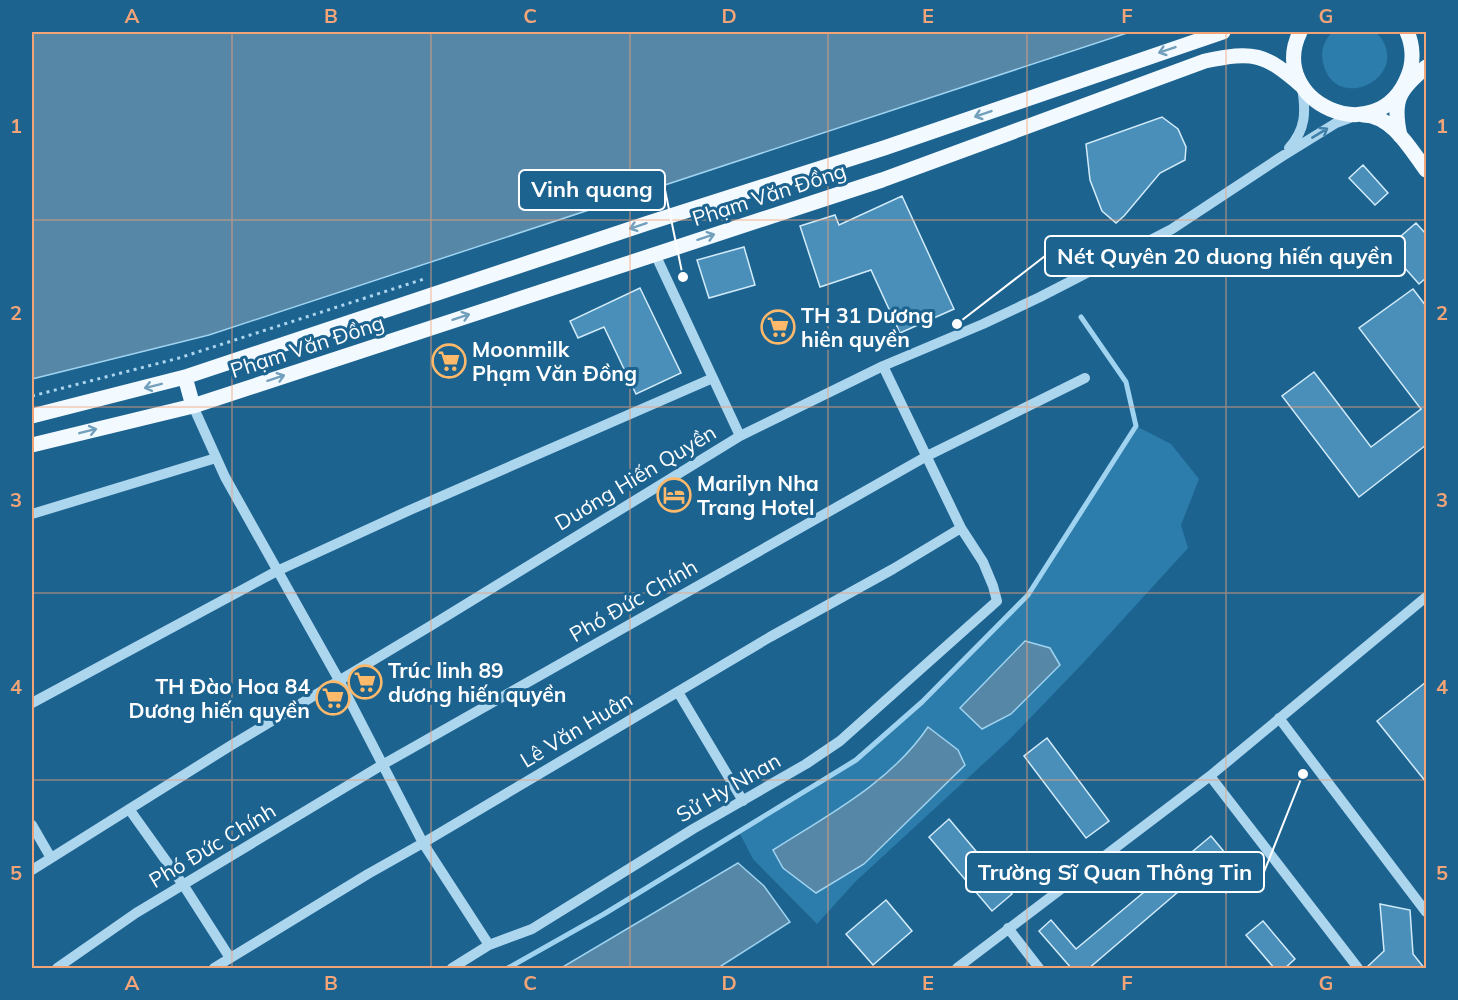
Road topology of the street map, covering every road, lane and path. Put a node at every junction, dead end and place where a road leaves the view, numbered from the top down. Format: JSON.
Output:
{"nodes":[{"id":1,"x":1222,"y":32,"type":"edge"},
{"id":2,"x":1300,"y":32,"type":"edge"},
{"id":3,"x":1407,"y":32,"type":"edge"},
{"id":4,"x":1426,"y":67,"type":"edge"},
{"id":5,"x":1302,"y":86,"type":"junction"},
{"id":6,"x":1404,"y":86,"type":"junction"},
{"id":7,"x":1361,"y":115,"type":"junction"},
{"id":8,"x":1400,"y":136,"type":"junction"},
{"id":9,"x":1281,"y":157,"type":"junction"},
{"id":10,"x":1426,"y":170,"type":"edge"},
{"id":11,"x":655,"y":254,"type":"junction"},
{"id":12,"x":883,"y":366,"type":"junction"},
{"id":13,"x":185,"y":377,"type":"junction"},
{"id":14,"x":713,"y":378,"type":"junction"},
{"id":15,"x":1085,"y":378,"type":"dead end"},
{"id":16,"x":193,"y":405,"type":"junction"},
{"id":17,"x":32,"y":416,"type":"edge"},
{"id":18,"x":740,"y":436,"type":"junction"},
{"id":19,"x":32,"y":445,"type":"edge"},
{"id":20,"x":927,"y":456,"type":"junction"},
{"id":21,"x":216,"y":458,"type":"junction"},
{"id":22,"x":32,"y":514,"type":"edge"},
{"id":23,"x":961,"y":528,"type":"junction"},
{"id":24,"x":276,"y":571,"type":"junction"},
{"id":25,"x":1426,"y":597,"type":"edge"},
{"id":26,"x":339,"y":680,"type":"junction"},
{"id":27,"x":678,"y":692,"type":"junction"},
{"id":28,"x":32,"y":703,"type":"edge"},
{"id":29,"x":1279,"y":718,"type":"junction"},
{"id":30,"x":382,"y":765,"type":"junction"},
{"id":31,"x":1210,"y":776,"type":"junction"},
{"id":32,"x":743,"y":801,"type":"junction"},
{"id":33,"x":129,"y":809,"type":"junction"},
{"id":34,"x":32,"y":825,"type":"edge"},
{"id":35,"x":423,"y":843,"type":"junction"},
{"id":36,"x":51,"y":858,"type":"junction"},
{"id":37,"x":32,"y":870,"type":"edge"},
{"id":38,"x":184,"y":886,"type":"junction"},
{"id":39,"x":1426,"y":912,"type":"edge"},
{"id":40,"x":1008,"y":928,"type":"junction"},
{"id":41,"x":489,"y":945,"type":"junction"},
{"id":42,"x":230,"y":958,"type":"junction"},
{"id":43,"x":57,"y":969,"type":"edge"},
{"id":44,"x":214,"y":969,"type":"edge"},
{"id":45,"x":452,"y":969,"type":"edge"},
{"id":46,"x":957,"y":969,"type":"edge"},
{"id":47,"x":1040,"y":969,"type":"edge"},
{"id":48,"x":1358,"y":969,"type":"edge"}],
"edges":[{"from":1,"to":13,"type":"main road","name":"Phạm Văn Đồng","one_way":true},
{"from":2,"to":5,"type":"main road"},
{"from":3,"to":6,"type":"main road"},
{"from":4,"to":6,"type":"main road"},
{"from":5,"to":7,"type":"main road","name":"Phạm Văn Đồng"},
{"from":5,"to":9,"type":"street","name":"Duơng Hiến Quyền"},
{"from":11,"to":5,"type":"main road","name":"Phạm Văn Đồng","one_way":true},
{"from":6,"to":7,"type":"main road"},
{"from":6,"to":8,"type":"main road"},
{"from":7,"to":8,"type":"main road","name":"Phạm Văn Đồng"},
{"from":9,"to":7,"type":"street","name":"Duơng Hiến Quyền","one_way":true},
{"from":8,"to":10,"type":"main road","name":"Phạm Văn Đồng"},
{"from":9,"to":12,"type":"street","name":"Duơng Hiến Quyền"},
{"from":11,"to":14,"type":"street"},
{"from":16,"to":11,"type":"main road","name":"Phạm Văn Đồng","one_way":true},
{"from":12,"to":18,"type":"street","name":"Duơng Hiến Quyền"},
{"from":12,"to":20,"type":"street"},
{"from":13,"to":16,"type":"main road"},
{"from":13,"to":17,"type":"main road","name":"Phạm Văn Đồng","one_way":true},
{"from":14,"to":18,"type":"street"},
{"from":14,"to":24,"type":"street"},
{"from":15,"to":20,"type":"street","name":"Phó Đức Chính"},
{"from":19,"to":16,"type":"main road","name":"Phạm Văn Đồng","one_way":true},
{"from":16,"to":21,"type":"street"},
{"from":18,"to":26,"type":"street","name":"Duơng Hiến Quyền"},
{"from":20,"to":23,"type":"street"},
{"from":20,"to":30,"type":"street","name":"Phó Đức Chính"},
{"from":21,"to":22,"type":"street"},
{"from":21,"to":24,"type":"street"},
{"from":23,"to":27,"type":"street","name":"Lê Văn Huân"},
{"from":23,"to":32,"type":"street","name":"Sử Hy Nhan"},
{"from":24,"to":26,"type":"street"},
{"from":24,"to":28,"type":"street"},
{"from":25,"to":29,"type":"street"},
{"from":26,"to":30,"type":"street"},
{"from":26,"to":33,"type":"street","name":"Duơng Hiến Quyền"},
{"from":27,"to":32,"type":"street"},
{"from":27,"to":35,"type":"street","name":"Lê Văn Huân"},
{"from":29,"to":31,"type":"street"},
{"from":29,"to":39,"type":"street"},
{"from":30,"to":35,"type":"street"},
{"from":30,"to":38,"type":"street","name":"Phó Đức Chính"},
{"from":31,"to":40,"type":"street"},
{"from":31,"to":48,"type":"street"},
{"from":32,"to":41,"type":"street","name":"Sử Hy Nhan"},
{"from":33,"to":36,"type":"street","name":"Duơng Hiến Quyền"},
{"from":33,"to":38,"type":"street"},
{"from":34,"to":36,"type":"street"},
{"from":35,"to":41,"type":"street"},
{"from":35,"to":42,"type":"street","name":"Lê Văn Huân"},
{"from":36,"to":37,"type":"street","name":"Duơng Hiến Quyền"},
{"from":38,"to":42,"type":"street"},
{"from":38,"to":43,"type":"street","name":"Phó Đức Chính"},
{"from":40,"to":46,"type":"street"},
{"from":40,"to":47,"type":"street"},
{"from":41,"to":45,"type":"street","name":"Sử Hy Nhan"},
{"from":42,"to":44,"type":"street","name":"Lê Văn Huân"}]}
